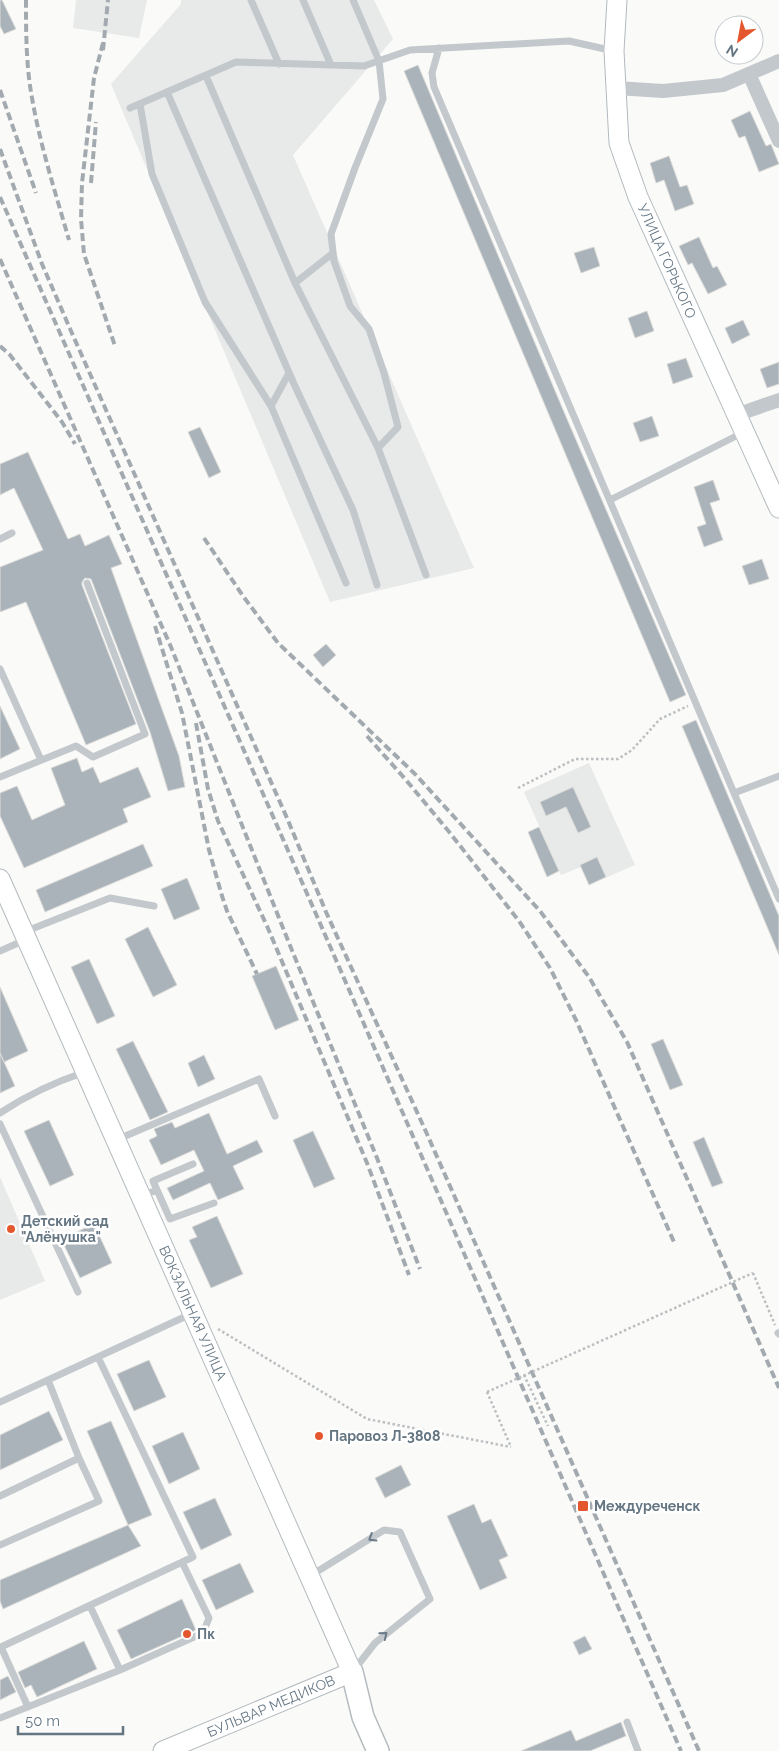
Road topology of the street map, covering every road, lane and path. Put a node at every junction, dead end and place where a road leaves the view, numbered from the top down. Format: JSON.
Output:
{"nodes":[{"id":1,"x":251,"y":0,"type":"edge"},
{"id":2,"x":303,"y":0,"type":"edge"},
{"id":3,"x":353,"y":0,"type":"edge"},
{"id":4,"x":617,"y":0,"type":"edge"},
{"id":5,"x":439,"y":48,"type":"junction"},
{"id":6,"x":614,"y":51,"type":"junction"},
{"id":7,"x":379,"y":61,"type":"junction"},
{"id":8,"x":779,"y":61,"type":"edge"},
{"id":9,"x":279,"y":64,"type":"junction"},
{"id":10,"x":331,"y":66,"type":"junction"},
{"id":11,"x":748,"y":74,"type":"junction"},
{"id":12,"x":206,"y":76,"type":"junction"},
{"id":13,"x":616,"y":88,"type":"junction"},
{"id":14,"x":167,"y":92,"type":"junction"},
{"id":15,"x":140,"y":104,"type":"junction"},
{"id":16,"x":130,"y":108,"type":"dead end"},
{"id":17,"x":779,"y":141,"type":"edge"},
{"id":18,"x":333,"y":253,"type":"junction"},
{"id":19,"x":295,"y":283,"type":"junction"},
{"id":20,"x":289,"y":373,"type":"junction"},
{"id":21,"x":779,"y":400,"type":"edge"},
{"id":22,"x":271,"y":406,"type":"junction"},
{"id":23,"x":740,"y":423,"type":"junction"},
{"id":24,"x":378,"y":448,"type":"junction"},
{"id":25,"x":610,"y":500,"type":"junction"},
{"id":26,"x":779,"y":508,"type":"edge"},
{"id":27,"x":12,"y":533,"type":"dead end"},
{"id":28,"x":0,"y":538,"type":"edge"},
{"id":29,"x":426,"y":575,"type":"dead end"},
{"id":30,"x":346,"y":582,"type":"dead end"},
{"id":31,"x":87,"y":583,"type":"dead end"},
{"id":32,"x":377,"y":585,"type":"dead end"},
{"id":33,"x":0,"y":669,"type":"edge"},
{"id":34,"x":696,"y":703,"type":"junction"},
{"id":35,"x":41,"y":760,"type":"junction"},
{"id":36,"x":779,"y":776,"type":"edge"},
{"id":37,"x":0,"y":777,"type":"edge"},
{"id":38,"x":518,"y":788,"type":"dead end"},
{"id":39,"x":734,"y":793,"type":"junction"},
{"id":40,"x":0,"y":879,"type":"edge"},
{"id":41,"x":779,"y":899,"type":"edge"},
{"id":42,"x":154,"y":906,"type":"dead end"},
{"id":43,"x":25,"y":936,"type":"junction"},
{"id":44,"x":0,"y":951,"type":"edge"},
{"id":45,"x":86,"y":1072,"type":"junction"},
{"id":46,"x":0,"y":1113,"type":"edge"},
{"id":47,"x":275,"y":1116,"type":"dead end"},
{"id":48,"x":0,"y":1124,"type":"edge"},
{"id":49,"x":116,"y":1140,"type":"junction"},
{"id":50,"x":193,"y":1164,"type":"dead end"},
{"id":51,"x":149,"y":1193,"type":"junction"},
{"id":52,"x":214,"y":1203,"type":"dead end"},
{"id":53,"x":78,"y":1292,"type":"dead end"},
{"id":54,"x":193,"y":1313,"type":"junction"},
{"id":55,"x":218,"y":1328,"type":"dead end"},
{"id":56,"x":779,"y":1334,"type":"edge"},
{"id":57,"x":98,"y":1357,"type":"junction"},
{"id":58,"x":524,"y":1375,"type":"junction"},
{"id":59,"x":48,"y":1380,"type":"junction"},
{"id":60,"x":0,"y":1402,"type":"edge"},
{"id":61,"x":548,"y":1426,"type":"dead end"},
{"id":62,"x":79,"y":1458,"type":"junction"},
{"id":63,"x":0,"y":1496,"type":"edge"},
{"id":64,"x":0,"y":1545,"type":"edge"},
{"id":65,"x":182,"y":1562,"type":"junction"},
{"id":66,"x":310,"y":1576,"type":"junction"},
{"id":67,"x":90,"y":1606,"type":"junction"},
{"id":68,"x":1,"y":1646,"type":"edge"},
{"id":69,"x":120,"y":1670,"type":"junction"},
{"id":70,"x":352,"y":1672,"type":"junction"},
{"id":71,"x":28,"y":1707,"type":"junction"},
{"id":72,"x":0,"y":1718,"type":"edge"},
{"id":73,"x":627,"y":1722,"type":"dead end"},
{"id":74,"x":162,"y":1751,"type":"edge"},
{"id":75,"x":378,"y":1751,"type":"edge"},
{"id":76,"x":638,"y":1751,"type":"edge"}],
"edges":[{"from":1,"to":9,"type":"lane"},
{"from":2,"to":10,"type":"lane"},
{"from":3,"to":7,"type":"lane"},
{"from":4,"to":6,"type":"main road","name":"УЛИЦА ГОРЬКОГО"},
{"from":5,"to":6,"type":"lane"},
{"from":5,"to":7,"type":"lane"},
{"from":5,"to":25,"type":"lane"},
{"from":6,"to":13,"type":"main road","name":"УЛИЦА ГОРЬКОГО"},
{"from":7,"to":10,"type":"lane"},
{"from":7,"to":18,"type":"lane"},
{"from":8,"to":11,"type":"street"},
{"from":9,"to":10,"type":"lane"},
{"from":9,"to":12,"type":"lane"},
{"from":11,"to":13,"type":"street"},
{"from":11,"to":17,"type":"street"},
{"from":12,"to":14,"type":"lane"},
{"from":12,"to":19,"type":"lane"},
{"from":13,"to":23,"type":"main road","name":"УЛИЦА ГОРЬКОГО"},
{"from":14,"to":15,"type":"lane"},
{"from":14,"to":20,"type":"lane"},
{"from":15,"to":16,"type":"lane"},
{"from":15,"to":22,"type":"lane"},
{"from":18,"to":19,"type":"lane"},
{"from":18,"to":24,"type":"lane"},
{"from":19,"to":24,"type":"lane"},
{"from":20,"to":22,"type":"lane"},
{"from":20,"to":32,"type":"lane"},
{"from":21,"to":23,"type":"street"},
{"from":22,"to":30,"type":"lane"},
{"from":23,"to":25,"type":"lane"},
{"from":23,"to":26,"type":"main road","name":"УЛИЦА ГОРЬКОГО"},
{"from":24,"to":29,"type":"lane"},
{"from":25,"to":34,"type":"lane"},
{"from":27,"to":28,"type":"lane"},
{"from":31,"to":35,"type":"lane"},
{"from":33,"to":35,"type":"lane"},
{"from":34,"to":38,"type":"path"},
{"from":34,"to":39,"type":"lane"},
{"from":35,"to":37,"type":"lane"},
{"from":36,"to":39,"type":"lane"},
{"from":39,"to":41,"type":"lane"},
{"from":40,"to":43,"type":"main road","name":"ВОКЗАЛЬНАЯ УЛИЦА"},
{"from":42,"to":43,"type":"lane"},
{"from":43,"to":44,"type":"lane"},
{"from":43,"to":45,"type":"main road","name":"ВОКЗАЛЬНАЯ УЛИЦА"},
{"from":45,"to":46,"type":"lane"},
{"from":45,"to":49,"type":"main road","name":"ВОКЗАЛЬНАЯ УЛИЦА"},
{"from":47,"to":49,"type":"lane"},
{"from":48,"to":53,"type":"lane"},
{"from":49,"to":51,"type":"main road","name":"ВОКЗАЛЬНАЯ УЛИЦА"},
{"from":50,"to":51,"type":"lane"},
{"from":51,"to":52,"type":"lane"},
{"from":51,"to":54,"type":"main road","name":"ВОКЗАЛЬНАЯ УЛИЦА"},
{"from":54,"to":57,"type":"lane"},
{"from":54,"to":66,"type":"main road","name":"ВОКЗАЛЬНАЯ УЛИЦА"},
{"from":55,"to":58,"type":"path","bridge":true},
{"from":56,"to":58,"type":"path","bridge":true},
{"from":57,"to":59,"type":"lane"},
{"from":57,"to":65,"type":"lane"},
{"from":58,"to":61,"type":"path"},
{"from":59,"to":60,"type":"lane"},
{"from":59,"to":62,"type":"lane"},
{"from":62,"to":63,"type":"lane"},
{"from":62,"to":64,"type":"lane"},
{"from":65,"to":67,"type":"lane"},
{"from":65,"to":69,"type":"lane"},
{"from":66,"to":70,"type":"main road","name":"ВОКЗАЛЬНАЯ УЛИЦА"},
{"from":70,"to":66,"type":"lane","one_way":true},
{"from":67,"to":68,"type":"lane"},
{"from":67,"to":69,"type":"lane"},
{"from":68,"to":71,"type":"lane"},
{"from":69,"to":71,"type":"lane"},
{"from":70,"to":74,"type":"main road","name":"БУЛЬВАР МЕДИКОВ"},
{"from":70,"to":75,"type":"main road","name":"ВОКЗАЛЬНАЯ УЛИЦА"},
{"from":71,"to":72,"type":"lane"},
{"from":73,"to":76,"type":"lane"}]}
